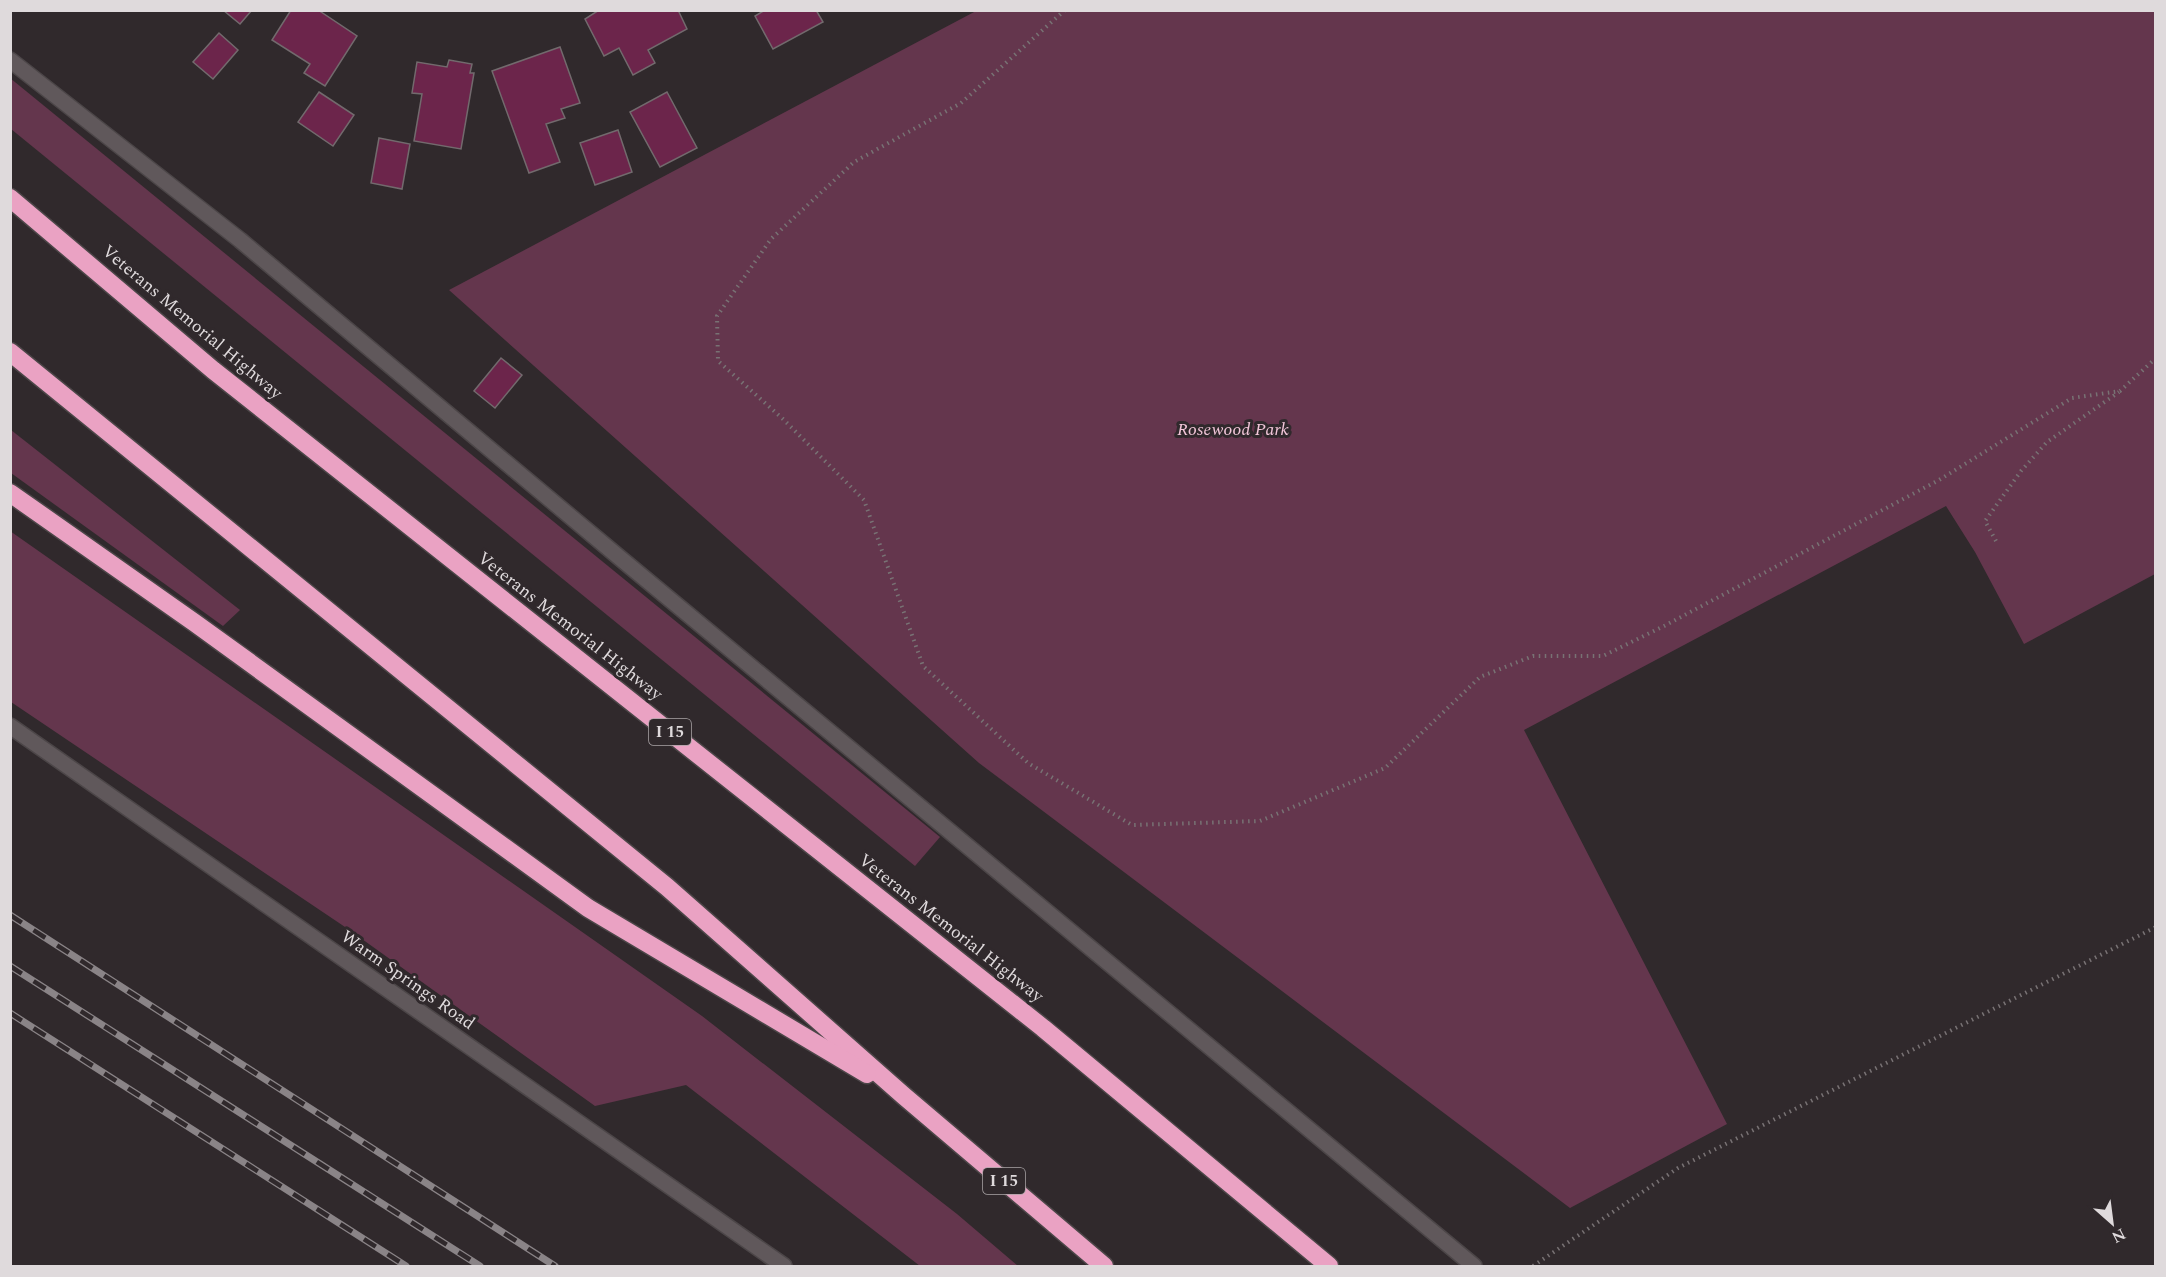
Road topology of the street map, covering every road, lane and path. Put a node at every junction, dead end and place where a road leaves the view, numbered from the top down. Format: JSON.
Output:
{"nodes":[{"id":1,"x":1065,"y":10,"type":"edge"},
{"id":2,"x":10,"y":60,"type":"edge"},
{"id":3,"x":10,"y":198,"type":"edge"},
{"id":4,"x":10,"y":352,"type":"edge"},
{"id":5,"x":2156,"y":358,"type":"edge"},
{"id":6,"x":2120,"y":391,"type":"junction"},
{"id":7,"x":10,"y":493,"type":"edge"},
{"id":8,"x":1996,"y":541,"type":"dead end"},
{"id":9,"x":10,"y":726,"type":"edge"},
{"id":10,"x":2156,"y":927,"type":"edge"},
{"id":11,"x":904,"y":1096,"type":"junction"},
{"id":12,"x":784,"y":1266,"type":"edge"},
{"id":13,"x":1104,"y":1266,"type":"edge"},
{"id":14,"x":1329,"y":1266,"type":"edge"},
{"id":15,"x":1474,"y":1266,"type":"edge"},
{"id":16,"x":1533,"y":1266,"type":"edge"}],
"edges":[{"from":1,"to":6,"type":"path"},
{"from":2,"to":15,"type":"street"},
{"from":3,"to":14,"type":"highway","name":"Veterans Memorial Highway","number":"I 15"},
{"from":4,"to":11,"type":"highway","number":"I 15"},
{"from":5,"to":6,"type":"path"},
{"from":6,"to":8,"type":"path"},
{"from":7,"to":11,"type":"highway"},
{"from":9,"to":12,"type":"street","name":"Warm Springs Road"},
{"from":10,"to":16,"type":"path"},
{"from":11,"to":13,"type":"highway","number":"I 15"}]}
